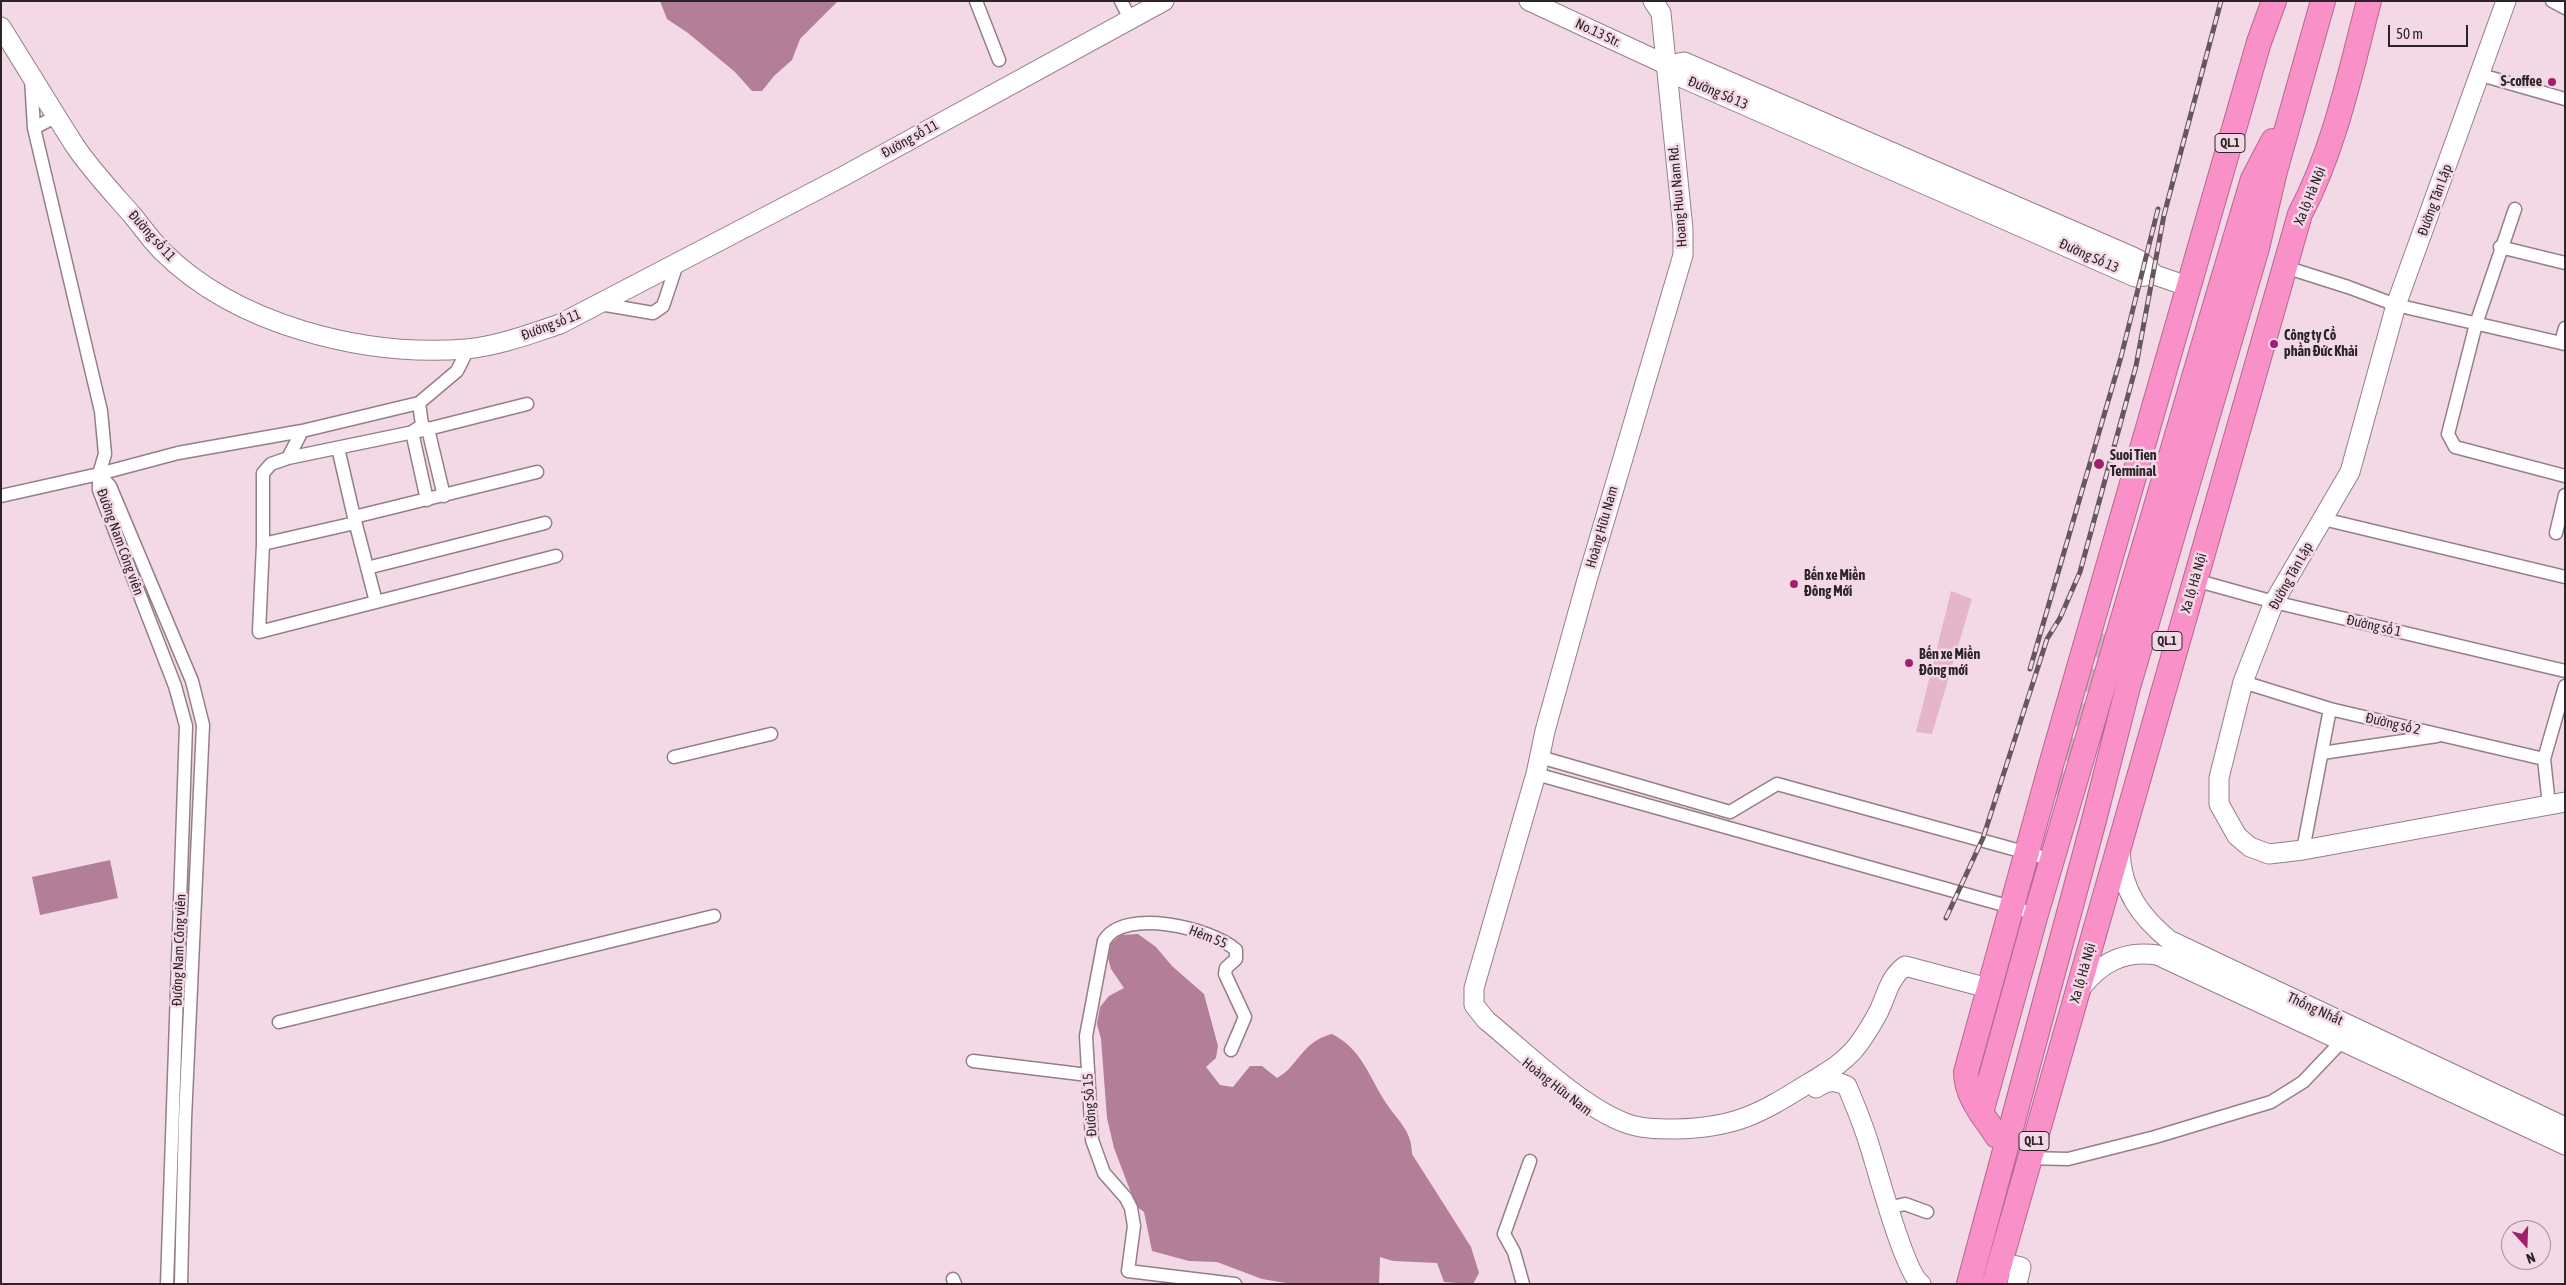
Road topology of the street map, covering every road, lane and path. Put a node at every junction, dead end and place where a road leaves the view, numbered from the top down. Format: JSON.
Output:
{"nodes":[{"id":1,"x":976,"y":1,"type":"edge"},
{"id":2,"x":1122,"y":1,"type":"edge"},
{"id":3,"x":1164,"y":1,"type":"edge"},
{"id":4,"x":1529,"y":1,"type":"edge"},
{"id":5,"x":2275,"y":1,"type":"edge"},
{"id":6,"x":2323,"y":1,"type":"edge"},
{"id":7,"x":2358,"y":1,"type":"edge"},
{"id":8,"x":2369,"y":1,"type":"edge"},
{"id":9,"x":2506,"y":1,"type":"edge"},
{"id":10,"x":2552,"y":1,"type":"edge"},
{"id":11,"x":1660,"y":5,"type":"edge"},
{"id":12,"x":2565,"y":8,"type":"edge"},
{"id":13,"x":1130,"y":19,"type":"junction"},
{"id":14,"x":1,"y":27,"type":"edge"},
{"id":15,"x":999,"y":60,"type":"dead end"},
{"id":16,"x":1667,"y":65,"type":"junction"},
{"id":17,"x":30,"y":73,"type":"junction"},
{"id":18,"x":2481,"y":74,"type":"junction"},
{"id":19,"x":2298,"y":92,"type":"junction"},
{"id":20,"x":2565,"y":99,"type":"edge"},
{"id":21,"x":57,"y":116,"type":"junction"},
{"id":22,"x":34,"y":128,"type":"junction"},
{"id":23,"x":2515,"y":209,"type":"dead end"},
{"id":24,"x":2214,"y":239,"type":"dead end"},
{"id":25,"x":2500,"y":247,"type":"junction"},
{"id":26,"x":677,"y":264,"type":"junction"},
{"id":27,"x":2565,"y":264,"type":"edge"},
{"id":28,"x":2285,"y":268,"type":"junction"},
{"id":29,"x":2190,"y":287,"type":"junction"},
{"id":30,"x":2218,"y":296,"type":"junction"},
{"id":31,"x":2240,"y":303,"type":"junction"},
{"id":32,"x":600,"y":304,"type":"junction"},
{"id":33,"x":2396,"y":305,"type":"junction"},
{"id":34,"x":2476,"y":324,"type":"junction"},
{"id":35,"x":2565,"y":328,"type":"edge"},
{"id":36,"x":2185,"y":341,"type":"dead end"},
{"id":37,"x":2563,"y":343,"type":"edge"},
{"id":38,"x":468,"y":349,"type":"junction"},
{"id":39,"x":419,"y":403,"type":"junction"},
{"id":40,"x":527,"y":404,"type":"dead end"},
{"id":41,"x":421,"y":429,"type":"junction"},
{"id":42,"x":302,"y":431,"type":"junction"},
{"id":43,"x":338,"y":448,"type":"junction"},
{"id":44,"x":288,"y":458,"type":"junction"},
{"id":45,"x":537,"y":472,"type":"dead end"},
{"id":46,"x":99,"y":474,"type":"junction"},
{"id":47,"x":2565,"y":476,"type":"edge"},
{"id":48,"x":2565,"y":495,"type":"edge"},
{"id":49,"x":1,"y":496,"type":"edge"},
{"id":50,"x":444,"y":496,"type":"junction"},
{"id":51,"x":427,"y":500,"type":"junction"},
{"id":52,"x":2323,"y":519,"type":"junction"},
{"id":53,"x":355,"y":520,"type":"junction"},
{"id":54,"x":545,"y":523,"type":"dead end"},
{"id":55,"x":127,"y":529,"type":"junction"},
{"id":56,"x":115,"y":532,"type":"junction"},
{"id":57,"x":2556,"y":533,"type":"dead end"},
{"id":58,"x":263,"y":544,"type":"junction"},
{"id":59,"x":556,"y":556,"type":"dead end"},
{"id":60,"x":367,"y":568,"type":"junction"},
{"id":61,"x":2565,"y":577,"type":"edge"},
{"id":62,"x":2190,"y":579,"type":"junction"},
{"id":63,"x":376,"y":602,"type":"junction"},
{"id":64,"x":2274,"y":602,"type":"junction"},
{"id":65,"x":2102,"y":631,"type":"tunnel mouth"},
{"id":66,"x":2565,"y":671,"type":"edge"},
{"id":67,"x":2243,"y":682,"type":"junction"},
{"id":68,"x":2565,"y":686,"type":"edge"},
{"id":69,"x":2330,"y":709,"type":"junction"},
{"id":70,"x":1545,"y":731,"type":"junction"},
{"id":71,"x":2147,"y":733,"type":"junction"},
{"id":72,"x":772,"y":734,"type":"dead end"},
{"id":73,"x":2442,"y":735,"type":"junction"},
{"id":74,"x":2322,"y":753,"type":"junction"},
{"id":75,"x":674,"y":757,"type":"dead end"},
{"id":76,"x":2544,"y":759,"type":"junction"},
{"id":77,"x":1538,"y":766,"type":"junction"},
{"id":78,"x":2055,"y":795,"type":"tunnel mouth"},
{"id":79,"x":2557,"y":804,"type":"edge"},
{"id":80,"x":2048,"y":820,"type":"dead end"},
{"id":81,"x":2120,"y":843,"type":"junction"},
{"id":82,"x":2303,"y":850,"type":"junction"},
{"id":83,"x":2027,"y":852,"type":"junction"},
{"id":84,"x":2053,"y":860,"type":"junction"},
{"id":85,"x":2012,"y":907,"type":"junction"},
{"id":86,"x":2095,"y":913,"type":"junction"},
{"id":87,"x":2036,"y":914,"type":"junction"},
{"id":88,"x":714,"y":916,"type":"dead end"},
{"id":89,"x":1104,"y":941,"type":"joint"},
{"id":90,"x":2012,"y":945,"type":"dead end"},
{"id":91,"x":2178,"y":954,"type":"junction"},
{"id":92,"x":1988,"y":988,"type":"junction"},
{"id":93,"x":2075,"y":998,"type":"junction"},
{"id":94,"x":279,"y":1022,"type":"dead end"},
{"id":95,"x":2342,"y":1040,"type":"junction"},
{"id":96,"x":1231,"y":1050,"type":"dead end"},
{"id":97,"x":973,"y":1062,"type":"dead end"},
{"id":98,"x":1088,"y":1075,"type":"junction"},
{"id":99,"x":1976,"y":1104,"type":"junction"},
{"id":100,"x":2565,"y":1127,"type":"edge"},
{"id":101,"x":178,"y":1144,"type":"junction"},
{"id":102,"x":2565,"y":1145,"type":"edge"},
{"id":103,"x":2013,"y":1148,"type":"junction"},
{"id":104,"x":1530,"y":1161,"type":"dead end"},
{"id":105,"x":1888,"y":1208,"type":"junction"},
{"id":106,"x":1927,"y":1212,"type":"dead end"},
{"id":107,"x":1995,"y":1269,"type":"edge"},
{"id":108,"x":1918,"y":1283,"type":"edge"},
{"id":109,"x":167,"y":1284,"type":"edge"},
{"id":110,"x":181,"y":1284,"type":"edge"},
{"id":111,"x":1235,"y":1284,"type":"edge"},
{"id":112,"x":1523,"y":1284,"type":"edge"},
{"id":113,"x":1954,"y":1284,"type":"edge"},
{"id":114,"x":1969,"y":1284,"type":"edge"},
{"id":115,"x":1984,"y":1284,"type":"edge"},
{"id":116,"x":2017,"y":1284,"type":"edge"}],
"edges":[{"from":1,"to":15,"type":"street"},
{"from":2,"to":13,"type":"street"},
{"from":3,"to":13,"type":"main road","name":"Đường số 11"},
{"from":4,"to":16,"type":"main road","name":"No.13 Str."},
{"from":5,"to":24,"type":"highway","number":"QL.1"},
{"from":5,"to":29,"type":"highway","number":"QL.1"},
{"from":6,"to":19,"type":"highway","name":"Xa lộ Hà Nội","number":"QL.1"},
{"from":7,"to":62,"type":"highway","name":"Xa lộ Hà Nội","number":"QL.1"},
{"from":8,"to":28,"type":"highway","name":"Xa lộ Hà Nội","number":"QL.1"},
{"from":9,"to":18,"type":"main road","name":"Đường Tân Lập"},
{"from":10,"to":12,"type":"street"},
{"from":11,"to":16,"type":"main road"},
{"from":13,"to":26,"type":"main road","name":"Đường số 11"},
{"from":14,"to":17,"type":"main road","name":"Đường số 11"},
{"from":16,"to":29,"type":"main road","name":"Đường Số 13"},
{"from":16,"to":70,"type":"main road","name":"Hoang Huu Nam Rd."},
{"from":17,"to":21,"type":"main road","name":"Đường số 11"},
{"from":17,"to":22,"type":"street"},
{"from":18,"to":20,"type":"street"},
{"from":18,"to":33,"type":"main road","name":"Đường Tân Lập"},
{"from":19,"to":30,"type":"highway","name":"Xa lộ Hà Nội","number":"QL.1"},
{"from":19,"to":31,"type":"highway","name":"Xa lộ Hà Nội","number":"QL.1"},
{"from":21,"to":22,"type":"street"},
{"from":21,"to":38,"type":"main road","name":"Đường số 11"},
{"from":22,"to":46,"type":"street"},
{"from":23,"to":25,"type":"street"},
{"from":25,"to":27,"type":"street"},
{"from":25,"to":34,"type":"street"},
{"from":26,"to":32,"type":"main road","name":"Đường số 11"},
{"from":26,"to":32,"type":"street"},
{"from":28,"to":33,"type":"street"},
{"from":28,"to":62,"type":"highway","name":"Xa lộ Hà Nội","number":"QL.1"},
{"from":29,"to":30,"type":"highway"},
{"from":29,"to":83,"type":"highway","number":"QL.1"},
{"from":30,"to":31,"type":"highway"},
{"from":30,"to":84,"type":"highway","name":"Xa lộ Hà Nội","number":"QL.1"},
{"from":31,"to":103,"type":"highway","name":"Xa lộ Hà Nội","number":"QL.1"},
{"from":32,"to":38,"type":"main road","name":"Đường số 11"},
{"from":33,"to":34,"type":"street"},
{"from":33,"to":52,"type":"main road","name":"Đường Tân Lập"},
{"from":34,"to":37,"type":"street"},
{"from":34,"to":47,"type":"street"},
{"from":35,"to":37,"type":"street"},
{"from":36,"to":65,"type":"highway"},
{"from":38,"to":39,"type":"street"},
{"from":39,"to":41,"type":"street"},
{"from":39,"to":42,"type":"street"},
{"from":40,"to":41,"type":"street"},
{"from":41,"to":43,"type":"street"},
{"from":41,"to":50,"type":"street"},
{"from":41,"to":51,"type":"street"},
{"from":42,"to":44,"type":"street"},
{"from":42,"to":46,"type":"street"},
{"from":43,"to":44,"type":"street"},
{"from":43,"to":53,"type":"street"},
{"from":44,"to":58,"type":"street"},
{"from":45,"to":50,"type":"street"},
{"from":46,"to":49,"type":"street"},
{"from":46,"to":55,"type":"street","name":"Đường Nam Công viên"},
{"from":46,"to":56,"type":"street","name":"Đường Nam Công viên"},
{"from":48,"to":57,"type":"street"},
{"from":50,"to":51,"type":"street"},
{"from":51,"to":53,"type":"street"},
{"from":52,"to":61,"type":"street"},
{"from":52,"to":64,"type":"main road","name":"Đường Tân Lập"},
{"from":53,"to":58,"type":"street"},
{"from":53,"to":60,"type":"street"},
{"from":54,"to":60,"type":"street"},
{"from":55,"to":56,"type":"street"},
{"from":55,"to":101,"type":"street","name":"Đường Nam Công viên"},
{"from":56,"to":101,"type":"street","name":"Đường Nam Công viên"},
{"from":58,"to":63,"type":"street"},
{"from":59,"to":63,"type":"street"},
{"from":60,"to":63,"type":"street"},
{"from":62,"to":64,"type":"street","name":"Đường số 1"},
{"from":62,"to":71,"type":"highway","name":"Xa lộ Hà Nội","number":"QL.1"},
{"from":64,"to":66,"type":"street","name":"Đường số 1"},
{"from":64,"to":67,"type":"main road","name":"Đường Tân Lập"},
{"from":67,"to":69,"type":"street","name":"Đường số 2"},
{"from":67,"to":82,"type":"main road","name":"Đường Tân Lập"},
{"from":68,"to":76,"type":"street"},
{"from":69,"to":73,"type":"street","name":"Đường số 2"},
{"from":69,"to":74,"type":"street"},
{"from":70,"to":77,"type":"main road","name":"Hoàng Hữu Nam"},
{"from":70,"to":105,"type":"main road","name":"Hoàng Hữu Nam"},
{"from":71,"to":81,"type":"highway","name":"Xa lộ Hà Nội","number":"QL.1"},
{"from":71,"to":86,"type":"highway","name":"Xa lộ Hà Nội","number":"QL.1"},
{"from":72,"to":75,"type":"street"},
{"from":73,"to":74,"type":"street"},
{"from":73,"to":76,"type":"street","name":"Đường số 2"},
{"from":74,"to":82,"type":"street"},
{"from":76,"to":79,"type":"street"},
{"from":77,"to":83,"type":"street"},
{"from":77,"to":85,"type":"street"},
{"from":77,"to":92,"type":"main road","name":"Hoàng Hữu Nam"},
{"from":78,"to":80,"type":"highway"},
{"from":79,"to":82,"type":"main road","name":"Đường Tân Lập"},
{"from":81,"to":86,"type":"highway","name":"Xa lộ Hà Nội","number":"QL.1"},
{"from":81,"to":91,"type":"main road","name":"Thống Nhất"},
{"from":83,"to":84,"type":"street"},
{"from":83,"to":85,"type":"highway","number":"QL.1"},
{"from":84,"to":87,"type":"highway","name":"Xa lộ Hà Nội","number":"QL.1"},
{"from":85,"to":87,"type":"street"},
{"from":85,"to":92,"type":"highway","number":"QL.1"},
{"from":86,"to":93,"type":"highway","name":"Xa lộ Hà Nội","number":"QL.1"},
{"from":86,"to":103,"type":"highway","name":"Xa lộ Hà Nội","number":"QL.1"},
{"from":87,"to":99,"type":"highway","name":"Xa lộ Hà Nội","number":"QL.1"},
{"from":88,"to":94,"type":"street"},
{"from":89,"to":96,"type":"street","name":"Hẻm 55"},
{"from":89,"to":98,"type":"street","name":"Đường Số 15"},
{"from":90,"to":99,"type":"highway"},
{"from":91,"to":93,"type":"main road","name":"Thống Nhất"},
{"from":91,"to":95,"type":"main road","name":"Thống Nhất"},
{"from":91,"to":100,"type":"main road","name":"Thống Nhất"},
{"from":92,"to":99,"type":"highway","number":"QL.1"},
{"from":93,"to":103,"type":"highway","name":"Xa lộ Hà Nội","number":"QL.1"},
{"from":95,"to":102,"type":"main road","name":"Thống Nhất"},
{"from":95,"to":103,"type":"street"},
{"from":97,"to":98,"type":"street"},
{"from":98,"to":111,"type":"street","name":"Đường Số 15"},
{"from":99,"to":103,"type":"highway","number":"QL.1"},
{"from":101,"to":109,"type":"street","name":"Đường Nam Công viên"},
{"from":101,"to":110,"type":"street","name":"Đường Nam Công viên"},
{"from":103,"to":107,"type":"highway","name":"Xa lộ Hà Nội","number":"QL.1"},
{"from":103,"to":113,"type":"highway","name":"Xa lộ Hà Nội","number":"QL.1"},
{"from":103,"to":114,"type":"highway","name":"Xa lộ Hà Nội","number":"QL.1"},
{"from":104,"to":112,"type":"street"},
{"from":105,"to":106,"type":"street"},
{"from":105,"to":108,"type":"main road","name":"Hoàng Hữu Nam"},
{"from":107,"to":115,"type":"highway","name":"Xa lộ Hà Nội","number":"QL.1"},
{"from":107,"to":116,"type":"main road"}]}
